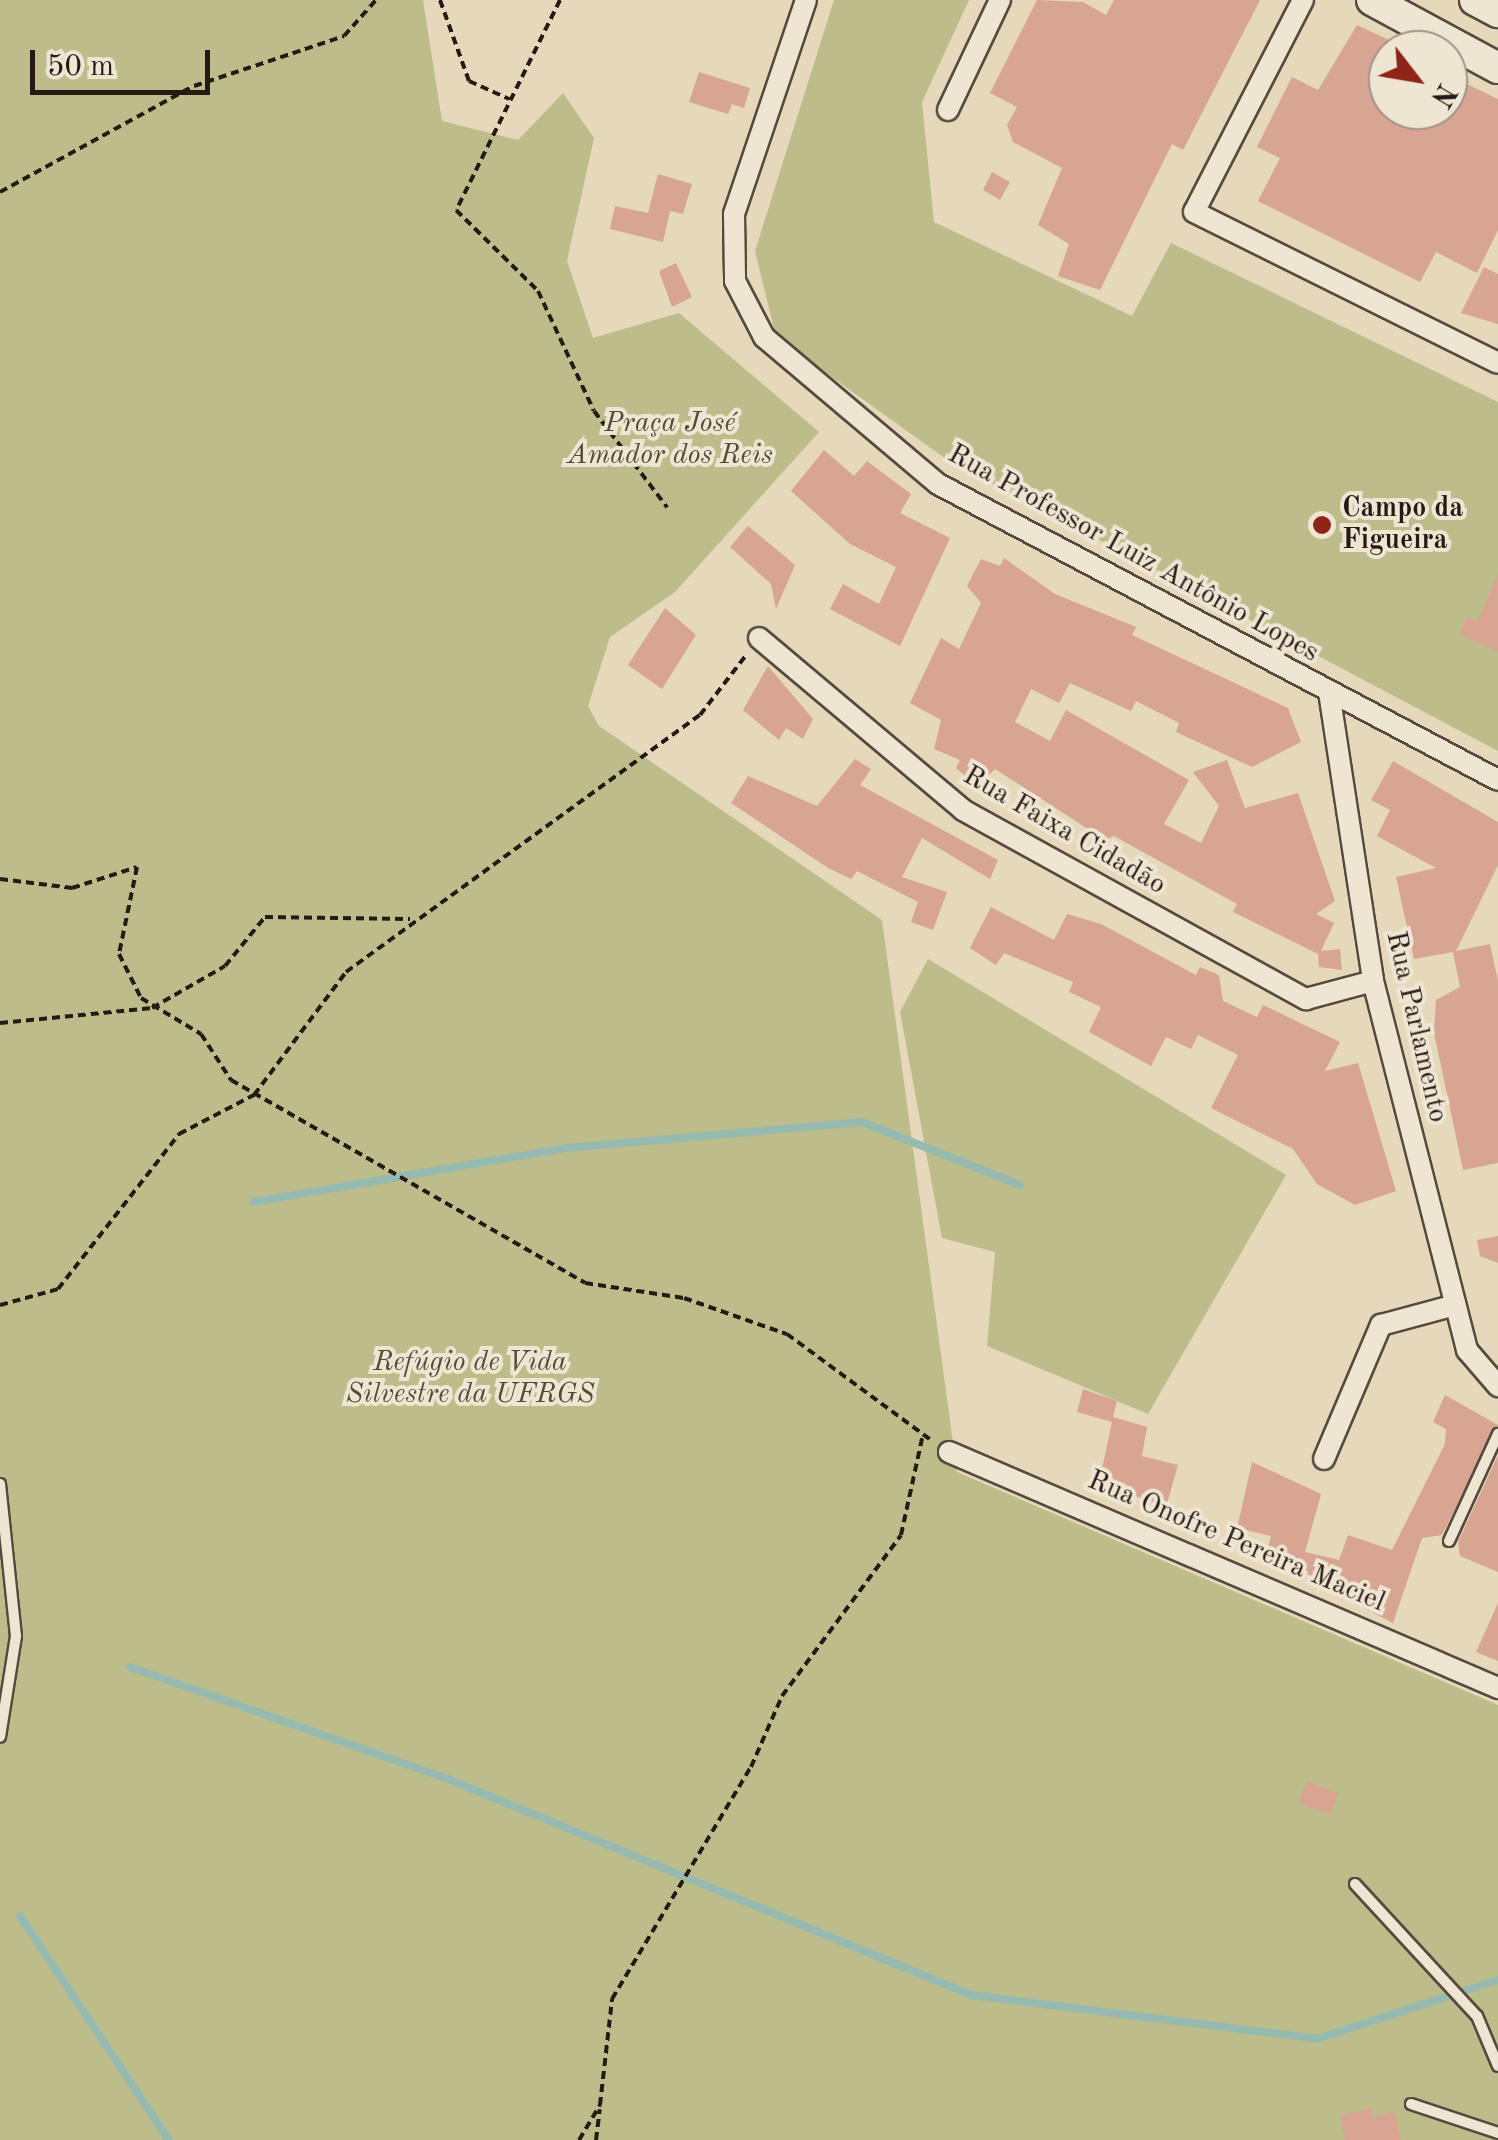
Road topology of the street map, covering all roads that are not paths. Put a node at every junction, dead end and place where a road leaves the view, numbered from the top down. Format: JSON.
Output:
{"nodes":[{"id":1,"x":806,"y":0,"type":"edge"},
{"id":2,"x":1000,"y":0,"type":"edge"},
{"id":3,"x":1302,"y":0,"type":"edge"},
{"id":4,"x":1372,"y":0,"type":"edge"},
{"id":5,"x":1475,"y":0,"type":"edge"},
{"id":6,"x":1498,"y":12,"type":"edge"},
{"id":7,"x":1498,"y":68,"type":"edge"},
{"id":8,"x":948,"y":110,"type":"dead end"},
{"id":9,"x":1498,"y":363,"type":"edge"},
{"id":10,"x":758,"y":638,"type":"road end"},
{"id":11,"x":1328,"y":692,"type":"junction"},
{"id":12,"x":1498,"y":780,"type":"edge"},
{"id":13,"x":1373,"y":981,"type":"junction"},
{"id":14,"x":1456,"y":1305,"type":"junction"},
{"id":15,"x":1498,"y":1386,"type":"edge"},
{"id":16,"x":1498,"y":1434,"type":"edge"},
{"id":17,"x":950,"y":1452,"type":"road end"},
{"id":18,"x":1324,"y":1459,"type":"dead end"},
{"id":19,"x":0,"y":1484,"type":"edge"},
{"id":20,"x":1449,"y":1541,"type":"dead end"},
{"id":21,"x":1498,"y":1688,"type":"edge"},
{"id":22,"x":0,"y":1737,"type":"edge"},
{"id":23,"x":1355,"y":1884,"type":"dead end"},
{"id":24,"x":1498,"y":2066,"type":"edge"},
{"id":25,"x":1411,"y":2104,"type":"dead end"},
{"id":26,"x":1498,"y":2133,"type":"edge"}],
"edges":[{"from":1,"to":11,"type":"street","name":"Rua Professor Luiz Antônio Lopes"},
{"from":2,"to":8,"type":"street"},
{"from":3,"to":9,"type":"street"},
{"from":4,"to":7,"type":"street"},
{"from":5,"to":6,"type":"street"},
{"from":10,"to":13,"type":"street","name":"Rua Faixa Cidadão"},
{"from":11,"to":12,"type":"street","name":"Rua Professor Luiz Antônio Lopes"},
{"from":11,"to":13,"type":"street","name":"Rua Parlamento"},
{"from":13,"to":14,"type":"street","name":"Rua Parlamento"},
{"from":14,"to":15,"type":"street","name":"Rua Parlamento"},
{"from":14,"to":18,"type":"street"},
{"from":16,"to":20,"type":"lane"},
{"from":17,"to":21,"type":"street","name":"Rua Onofre Pereira Maciel"},
{"from":19,"to":22,"type":"lane"},
{"from":23,"to":24,"type":"lane"},
{"from":25,"to":26,"type":"lane"}]}
